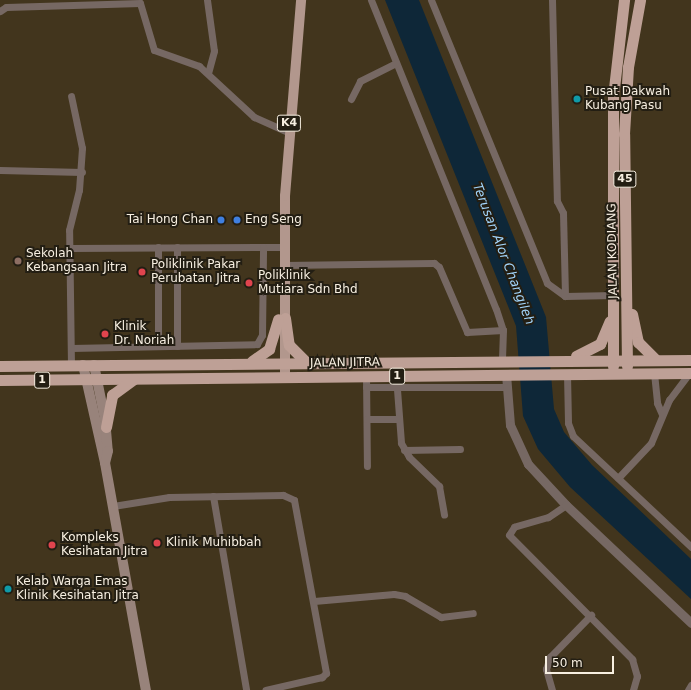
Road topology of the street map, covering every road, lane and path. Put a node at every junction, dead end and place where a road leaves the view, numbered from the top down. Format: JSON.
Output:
{"nodes":[{"id":1,"x":207,"y":0,"type":"edge"},
{"id":2,"x":302,"y":0,"type":"edge"},
{"id":3,"x":371,"y":0,"type":"edge"},
{"id":4,"x":431,"y":0,"type":"edge"},
{"id":5,"x":552,"y":0,"type":"edge"},
{"id":6,"x":624,"y":0,"type":"edge"},
{"id":7,"x":640,"y":0,"type":"edge"},
{"id":8,"x":4,"y":6,"type":"edge"},
{"id":9,"x":396,"y":63,"type":"junction"},
{"id":10,"x":208,"y":73,"type":"junction"},
{"id":11,"x":71,"y":96,"type":"dead end"},
{"id":12,"x":351,"y":99,"type":"dead end"},
{"id":13,"x":288,"y":132,"type":"junction"},
{"id":14,"x":0,"y":170,"type":"edge"},
{"id":15,"x":82,"y":172,"type":"junction"},
{"id":16,"x":158,"y":247,"type":"junction"},
{"id":17,"x":177,"y":247,"type":"junction"},
{"id":18,"x":263,"y":247,"type":"junction"},
{"id":19,"x":283,"y":247,"type":"junction"},
{"id":20,"x":70,"y":248,"type":"junction"},
{"id":21,"x":283,"y":269,"type":"junction"},
{"id":22,"x":627,"y":290,"type":"junction"},
{"id":23,"x":565,"y":296,"type":"junction"},
{"id":24,"x":614,"y":301,"type":"junction"},
{"id":25,"x":282,"y":318,"type":"junction"},
{"id":26,"x":503,"y":330,"type":"junction"},
{"id":27,"x":158,"y":346,"type":"junction"},
{"id":28,"x":177,"y":346,"type":"junction"},
{"id":29,"x":71,"y":348,"type":"junction"},
{"id":30,"x":557,"y":359,"type":"junction"},
{"id":31,"x":613,"y":359,"type":"junction"},
{"id":32,"x":627,"y":359,"type":"junction"},
{"id":33,"x":654,"y":359,"type":"junction"},
{"id":34,"x":506,"y":360,"type":"junction"},
{"id":35,"x":691,"y":360,"type":"edge"},
{"id":36,"x":282,"y":361,"type":"junction"},
{"id":37,"x":305,"y":361,"type":"junction"},
{"id":38,"x":252,"y":362,"type":"junction"},
{"id":39,"x":71,"y":365,"type":"junction"},
{"id":40,"x":89,"y":365,"type":"junction"},
{"id":41,"x":0,"y":366,"type":"edge"},
{"id":42,"x":613,"y":373,"type":"junction"},
{"id":43,"x":627,"y":373,"type":"junction"},
{"id":44,"x":654,"y":373,"type":"junction"},
{"id":45,"x":507,"y":374,"type":"junction"},
{"id":46,"x":567,"y":374,"type":"junction"},
{"id":47,"x":690,"y":374,"type":"edge"},
{"id":48,"x":396,"y":376,"type":"junction"},
{"id":49,"x":282,"y":377,"type":"junction"},
{"id":50,"x":134,"y":379,"type":"junction"},
{"id":51,"x":0,"y":380,"type":"edge"},
{"id":52,"x":90,"y":380,"type":"junction"},
{"id":53,"x":366,"y":381,"type":"junction"},
{"id":54,"x":506,"y":387,"type":"junction"},
{"id":55,"x":396,"y":388,"type":"junction"},
{"id":56,"x":662,"y":414,"type":"junction"},
{"id":57,"x":367,"y":419,"type":"junction"},
{"id":58,"x":397,"y":419,"type":"junction"},
{"id":59,"x":106,"y":427,"type":"junction"},
{"id":60,"x":460,"y":449,"type":"dead end"},
{"id":61,"x":404,"y":450,"type":"junction"},
{"id":62,"x":106,"y":463,"type":"junction"},
{"id":63,"x":367,"y":466,"type":"dead end"},
{"id":64,"x":618,"y":478,"type":"junction"},
{"id":65,"x":213,"y":496,"type":"junction"},
{"id":66,"x":566,"y":505,"type":"junction"},
{"id":67,"x":113,"y":506,"type":"junction"},
{"id":68,"x":444,"y":515,"type":"dead end"},
{"id":69,"x":691,"y":546,"type":"edge"},
{"id":70,"x":314,"y":601,"type":"junction"},
{"id":71,"x":473,"y":613,"type":"dead end"},
{"id":72,"x":591,"y":615,"type":"junction"},
{"id":73,"x":691,"y":623,"type":"edge"},
{"id":74,"x":691,"y":685,"type":"edge"},
{"id":75,"x":146,"y":690,"type":"edge"},
{"id":76,"x":246,"y":690,"type":"edge"},
{"id":77,"x":265,"y":690,"type":"edge"},
{"id":78,"x":552,"y":690,"type":"edge"},
{"id":79,"x":633,"y":690,"type":"edge"},
{"id":80,"x":688,"y":690,"type":"edge"}],
"edges":[{"from":1,"to":10,"type":"street"},
{"from":2,"to":13,"type":"main road","number":"K4"},
{"from":3,"to":9,"type":"street"},
{"from":4,"to":23,"type":"street"},
{"from":5,"to":23,"type":"street"},
{"from":6,"to":24,"type":"highway","name":"JALAN KODIANG","number":"45"},
{"from":7,"to":22,"type":"highway","name":"JALAN KODIANG","number":"45"},
{"from":8,"to":10,"type":"street"},
{"from":9,"to":12,"type":"street"},
{"from":9,"to":26,"type":"street"},
{"from":10,"to":13,"type":"street"},
{"from":11,"to":15,"type":"street"},
{"from":13,"to":19,"type":"main road","number":"K4"},
{"from":14,"to":15,"type":"street"},
{"from":15,"to":20,"type":"street"},
{"from":16,"to":17,"type":"street"},
{"from":16,"to":20,"type":"street"},
{"from":16,"to":27,"type":"street"},
{"from":17,"to":18,"type":"street"},
{"from":17,"to":28,"type":"street"},
{"from":18,"to":19,"type":"street"},
{"from":18,"to":28,"type":"street"},
{"from":19,"to":21,"type":"main road","number":"K4"},
{"from":20,"to":29,"type":"street"},
{"from":21,"to":25,"type":"main road","number":"K4"},
{"from":21,"to":26,"type":"street"},
{"from":22,"to":32,"type":"highway","name":"JALAN KODIANG","number":"45"},
{"from":22,"to":33,"type":"highway"},
{"from":23,"to":24,"type":"street"},
{"from":24,"to":30,"type":"highway"},
{"from":24,"to":31,"type":"highway","name":"JALAN KODIANG","number":"45"},
{"from":25,"to":36,"type":"main road","number":"K4"},
{"from":25,"to":37,"type":"highway"},
{"from":25,"to":38,"type":"highway"},
{"from":26,"to":34,"type":"street"},
{"from":27,"to":28,"type":"street"},
{"from":27,"to":29,"type":"street"},
{"from":29,"to":39,"type":"street"},
{"from":30,"to":31,"type":"highway","name":"JALAN JITRA","number":"1"},
{"from":30,"to":34,"type":"highway","name":"JALAN JITRA","number":"1"},
{"from":31,"to":32,"type":"highway","name":"JALAN JITRA","number":"1"},
{"from":31,"to":42,"type":"highway","number":"45"},
{"from":32,"to":33,"type":"highway","name":"JALAN JITRA","number":"1"},
{"from":32,"to":43,"type":"highway","number":"45"},
{"from":33,"to":35,"type":"highway","name":"JALAN JITRA","number":"1"},
{"from":34,"to":37,"type":"highway","name":"JALAN JITRA","number":"1"},
{"from":36,"to":37,"type":"highway","name":"JALAN JITRA","number":"1"},
{"from":36,"to":38,"type":"highway","name":"JALAN JITRA","number":"1"},
{"from":36,"to":49,"type":"main road","number":"K4"},
{"from":38,"to":40,"type":"highway","name":"JALAN JITRA","number":"1"},
{"from":39,"to":40,"type":"highway","name":"JALAN JITRA","number":"1"},
{"from":39,"to":41,"type":"highway","name":"JALAN JITRA","number":"1"},
{"from":40,"to":52,"type":"main road"},
{"from":42,"to":43,"type":"highway","name":"JALAN JITRA","number":"1"},
{"from":42,"to":46,"type":"highway","name":"JALAN JITRA","number":"1"},
{"from":43,"to":44,"type":"highway","name":"JALAN JITRA","number":"1"},
{"from":44,"to":47,"type":"highway","name":"JALAN JITRA","number":"1"},
{"from":44,"to":56,"type":"street"},
{"from":45,"to":46,"type":"highway","name":"JALAN JITRA","number":"1"},
{"from":45,"to":48,"type":"highway","name":"JALAN JITRA","number":"1"},
{"from":45,"to":54,"type":"street"},
{"from":46,"to":64,"type":"street"},
{"from":47,"to":56,"type":"street"},
{"from":48,"to":53,"type":"highway","name":"JALAN JITRA","number":"1"},
{"from":48,"to":55,"type":"street"},
{"from":49,"to":50,"type":"highway","name":"JALAN JITRA","number":"1"},
{"from":49,"to":53,"type":"highway","name":"JALAN JITRA","number":"1"},
{"from":50,"to":52,"type":"highway","name":"JALAN JITRA","number":"1"},
{"from":50,"to":59,"type":"highway"},
{"from":51,"to":52,"type":"highway","name":"JALAN JITRA","number":"1"},
{"from":52,"to":59,"type":"main road"},
{"from":52,"to":62,"type":"main road"},
{"from":53,"to":55,"type":"street"},
{"from":53,"to":57,"type":"street"},
{"from":54,"to":55,"type":"street"},
{"from":54,"to":66,"type":"street"},
{"from":55,"to":58,"type":"street"},
{"from":56,"to":64,"type":"street"},
{"from":57,"to":58,"type":"street"},
{"from":57,"to":63,"type":"street"},
{"from":58,"to":61,"type":"street"},
{"from":59,"to":62,"type":"main road"},
{"from":60,"to":61,"type":"street"},
{"from":61,"to":68,"type":"street"},
{"from":62,"to":67,"type":"main road"},
{"from":64,"to":69,"type":"street"},
{"from":65,"to":67,"type":"street"},
{"from":65,"to":70,"type":"street"},
{"from":65,"to":76,"type":"street"},
{"from":66,"to":72,"type":"street"},
{"from":66,"to":73,"type":"street"},
{"from":67,"to":75,"type":"main road"},
{"from":70,"to":71,"type":"street"},
{"from":70,"to":77,"type":"street"},
{"from":72,"to":78,"type":"street"},
{"from":72,"to":79,"type":"street"},
{"from":74,"to":80,"type":"street"}]}
